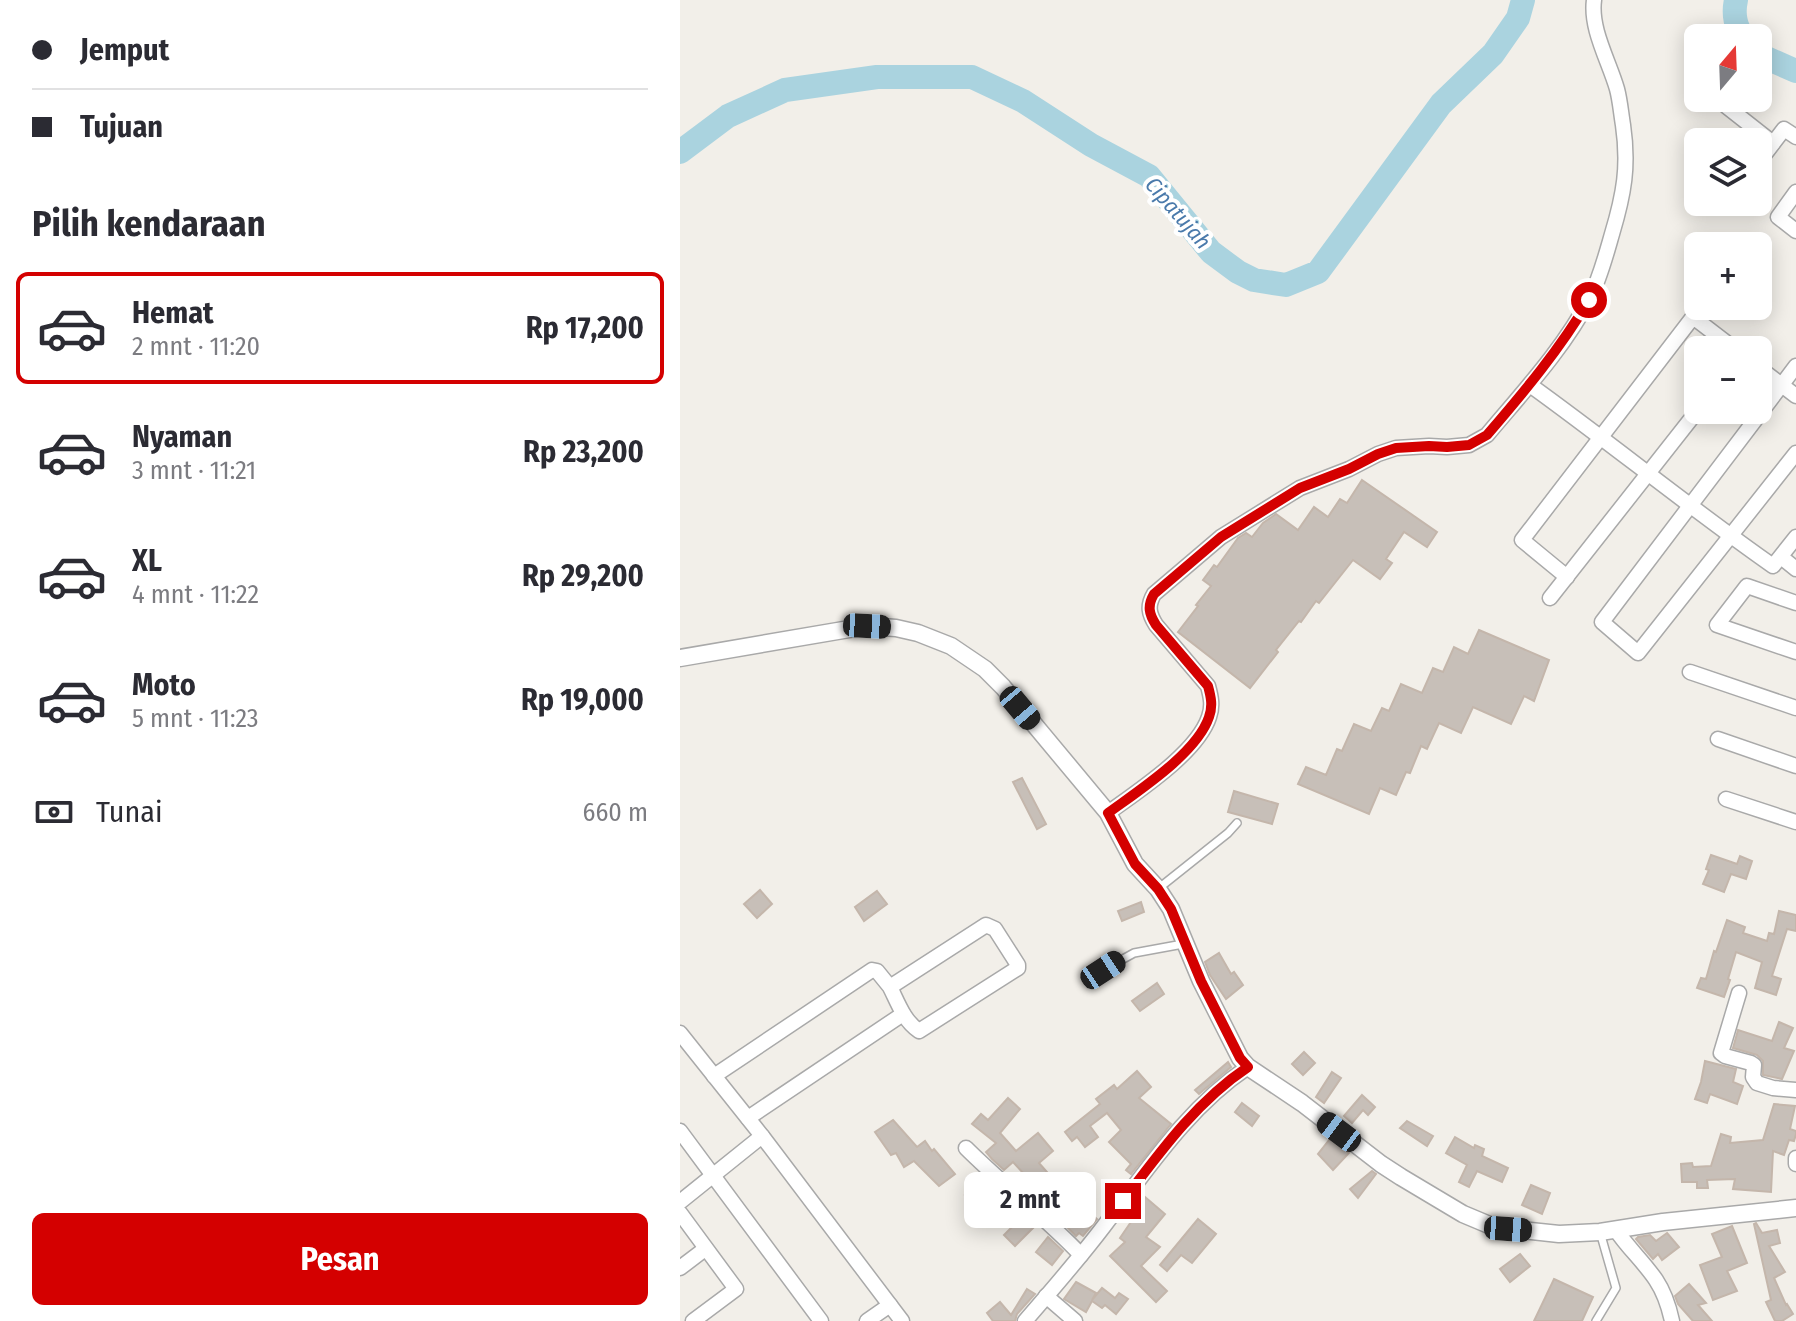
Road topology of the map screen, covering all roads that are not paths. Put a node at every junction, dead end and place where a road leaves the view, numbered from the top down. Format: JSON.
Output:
{"nodes":[{"id":1,"x":1594,"y":0,"type":"edge"},
{"id":2,"x":1734,"y":112,"type":"edge"},
{"id":3,"x":1796,"y":137,"type":"edge"},
{"id":4,"x":1773,"y":143,"type":"joint"},
{"id":5,"x":1796,"y":192,"type":"edge"},
{"id":6,"x":1796,"y":231,"type":"edge"},
{"id":7,"x":1718,"y":336,"type":"edge"},
{"id":8,"x":1796,"y":366,"type":"edge"},
{"id":9,"x":1772,"y":378,"type":"edge"},
{"id":10,"x":1530,"y":385,"type":"junction"},
{"id":11,"x":1781,"y":385,"type":"junction"},
{"id":12,"x":1796,"y":396,"type":"edge"},
{"id":13,"x":1687,"y":424,"type":"edge"},
{"id":14,"x":1602,"y":437,"type":"junction"},
{"id":15,"x":1796,"y":453,"type":"edge"},
{"id":16,"x":1646,"y":474,"type":"junction"},
{"id":17,"x":1689,"y":506,"type":"junction"},
{"id":18,"x":1731,"y":537,"type":"junction"},
{"id":19,"x":1796,"y":537,"type":"edge"},
{"id":20,"x":1781,"y":557,"type":"junction"},
{"id":21,"x":1796,"y":569,"type":"edge"},
{"id":22,"x":1567,"y":577,"type":"junction"},
{"id":23,"x":1550,"y":598,"type":"dead end"},
{"id":24,"x":1796,"y":603,"type":"edge"},
{"id":25,"x":1796,"y":652,"type":"edge"},
{"id":26,"x":680,"y":658,"type":"edge"},
{"id":27,"x":1690,"y":672,"type":"dead end"},
{"id":28,"x":1796,"y":708,"type":"edge"},
{"id":29,"x":1718,"y":739,"type":"dead end"},
{"id":30,"x":1796,"y":766,"type":"edge"},
{"id":31,"x":1726,"y":799,"type":"dead end"},
{"id":32,"x":1108,"y":813,"type":"junction"},
{"id":33,"x":1796,"y":822,"type":"edge"},
{"id":34,"x":1237,"y":823,"type":"dead end"},
{"id":35,"x":1158,"y":889,"type":"junction"},
{"id":36,"x":1185,"y":944,"type":"junction"},
{"id":37,"x":1103,"y":970,"type":"dead end"},
{"id":38,"x":890,"y":987,"type":"junction"},
{"id":39,"x":1739,"y":993,"type":"dead end"},
{"id":40,"x":903,"y":1014,"type":"junction"},
{"id":41,"x":680,"y":1033,"type":"edge"},
{"id":42,"x":1248,"y":1067,"type":"junction"},
{"id":43,"x":714,"y":1076,"type":"junction"},
{"id":44,"x":1796,"y":1090,"type":"edge"},
{"id":45,"x":748,"y":1118,"type":"junction"},
{"id":46,"x":680,"y":1131,"type":"edge"},
{"id":47,"x":762,"y":1136,"type":"junction"},
{"id":48,"x":966,"y":1148,"type":"dead end"},
{"id":49,"x":713,"y":1175,"type":"junction"},
{"id":50,"x":680,"y":1202,"type":"edge"},
{"id":51,"x":1796,"y":1208,"type":"edge"},
{"id":52,"x":680,"y":1213,"type":"edge"},
{"id":53,"x":1608,"y":1231,"type":"junction"},
{"id":54,"x":705,"y":1249,"type":"junction"},
{"id":55,"x":1081,"y":1255,"type":"junction"},
{"id":56,"x":680,"y":1268,"type":"edge"},
{"id":57,"x":1046,"y":1296,"type":"junction"},
{"id":58,"x":890,"y":1305,"type":"junction"},
{"id":59,"x":693,"y":1321,"type":"edge"},
{"id":60,"x":821,"y":1321,"type":"edge"},
{"id":61,"x":867,"y":1321,"type":"edge"},
{"id":62,"x":902,"y":1321,"type":"edge"},
{"id":63,"x":1025,"y":1321,"type":"edge"},
{"id":64,"x":1075,"y":1321,"type":"edge"},
{"id":65,"x":1596,"y":1321,"type":"edge"},
{"id":66,"x":1672,"y":1321,"type":"edge"}],
"edges":[{"from":1,"to":10,"type":"street"},
{"from":2,"to":4,"type":"street"},
{"from":3,"to":4,"type":"street"},
{"from":5,"to":6,"type":"street"},
{"from":7,"to":14,"type":"street"},
{"from":8,"to":11,"type":"street"},
{"from":9,"to":11,"type":"street"},
{"from":10,"to":14,"type":"street"},
{"from":10,"to":32,"type":"street"},
{"from":11,"to":12,"type":"street"},
{"from":11,"to":17,"type":"street"},
{"from":13,"to":16,"type":"street"},
{"from":14,"to":16,"type":"street"},
{"from":14,"to":22,"type":"street"},
{"from":15,"to":18,"type":"street"},
{"from":16,"to":17,"type":"street"},
{"from":16,"to":22,"type":"street"},
{"from":17,"to":18,"type":"street"},
{"from":17,"to":18,"type":"street"},
{"from":18,"to":20,"type":"street"},
{"from":19,"to":20,"type":"street"},
{"from":20,"to":21,"type":"street"},
{"from":22,"to":23,"type":"street"},
{"from":24,"to":25,"type":"street"},
{"from":26,"to":32,"type":"street"},
{"from":27,"to":28,"type":"street"},
{"from":29,"to":30,"type":"street"},
{"from":31,"to":33,"type":"street"},
{"from":32,"to":35,"type":"street"},
{"from":34,"to":35,"type":"lane"},
{"from":35,"to":36,"type":"street"},
{"from":36,"to":37,"type":"lane"},
{"from":36,"to":42,"type":"street"},
{"from":38,"to":40,"type":"street"},
{"from":38,"to":40,"type":"street"},
{"from":38,"to":43,"type":"street"},
{"from":39,"to":44,"type":"street"},
{"from":40,"to":45,"type":"street"},
{"from":41,"to":43,"type":"street"},
{"from":42,"to":53,"type":"street"},
{"from":42,"to":55,"type":"street"},
{"from":43,"to":45,"type":"street"},
{"from":45,"to":47,"type":"street"},
{"from":46,"to":49,"type":"street"},
{"from":47,"to":49,"type":"street"},
{"from":47,"to":58,"type":"street"},
{"from":48,"to":55,"type":"street"},
{"from":49,"to":50,"type":"street"},
{"from":49,"to":60,"type":"street"},
{"from":51,"to":53,"type":"street"},
{"from":52,"to":54,"type":"street"},
{"from":53,"to":65,"type":"lane"},
{"from":53,"to":66,"type":"street"},
{"from":54,"to":56,"type":"street"},
{"from":54,"to":59,"type":"street"},
{"from":55,"to":57,"type":"street"},
{"from":57,"to":63,"type":"street"},
{"from":57,"to":64,"type":"street"},
{"from":58,"to":61,"type":"street"},
{"from":58,"to":62,"type":"street"}]}
